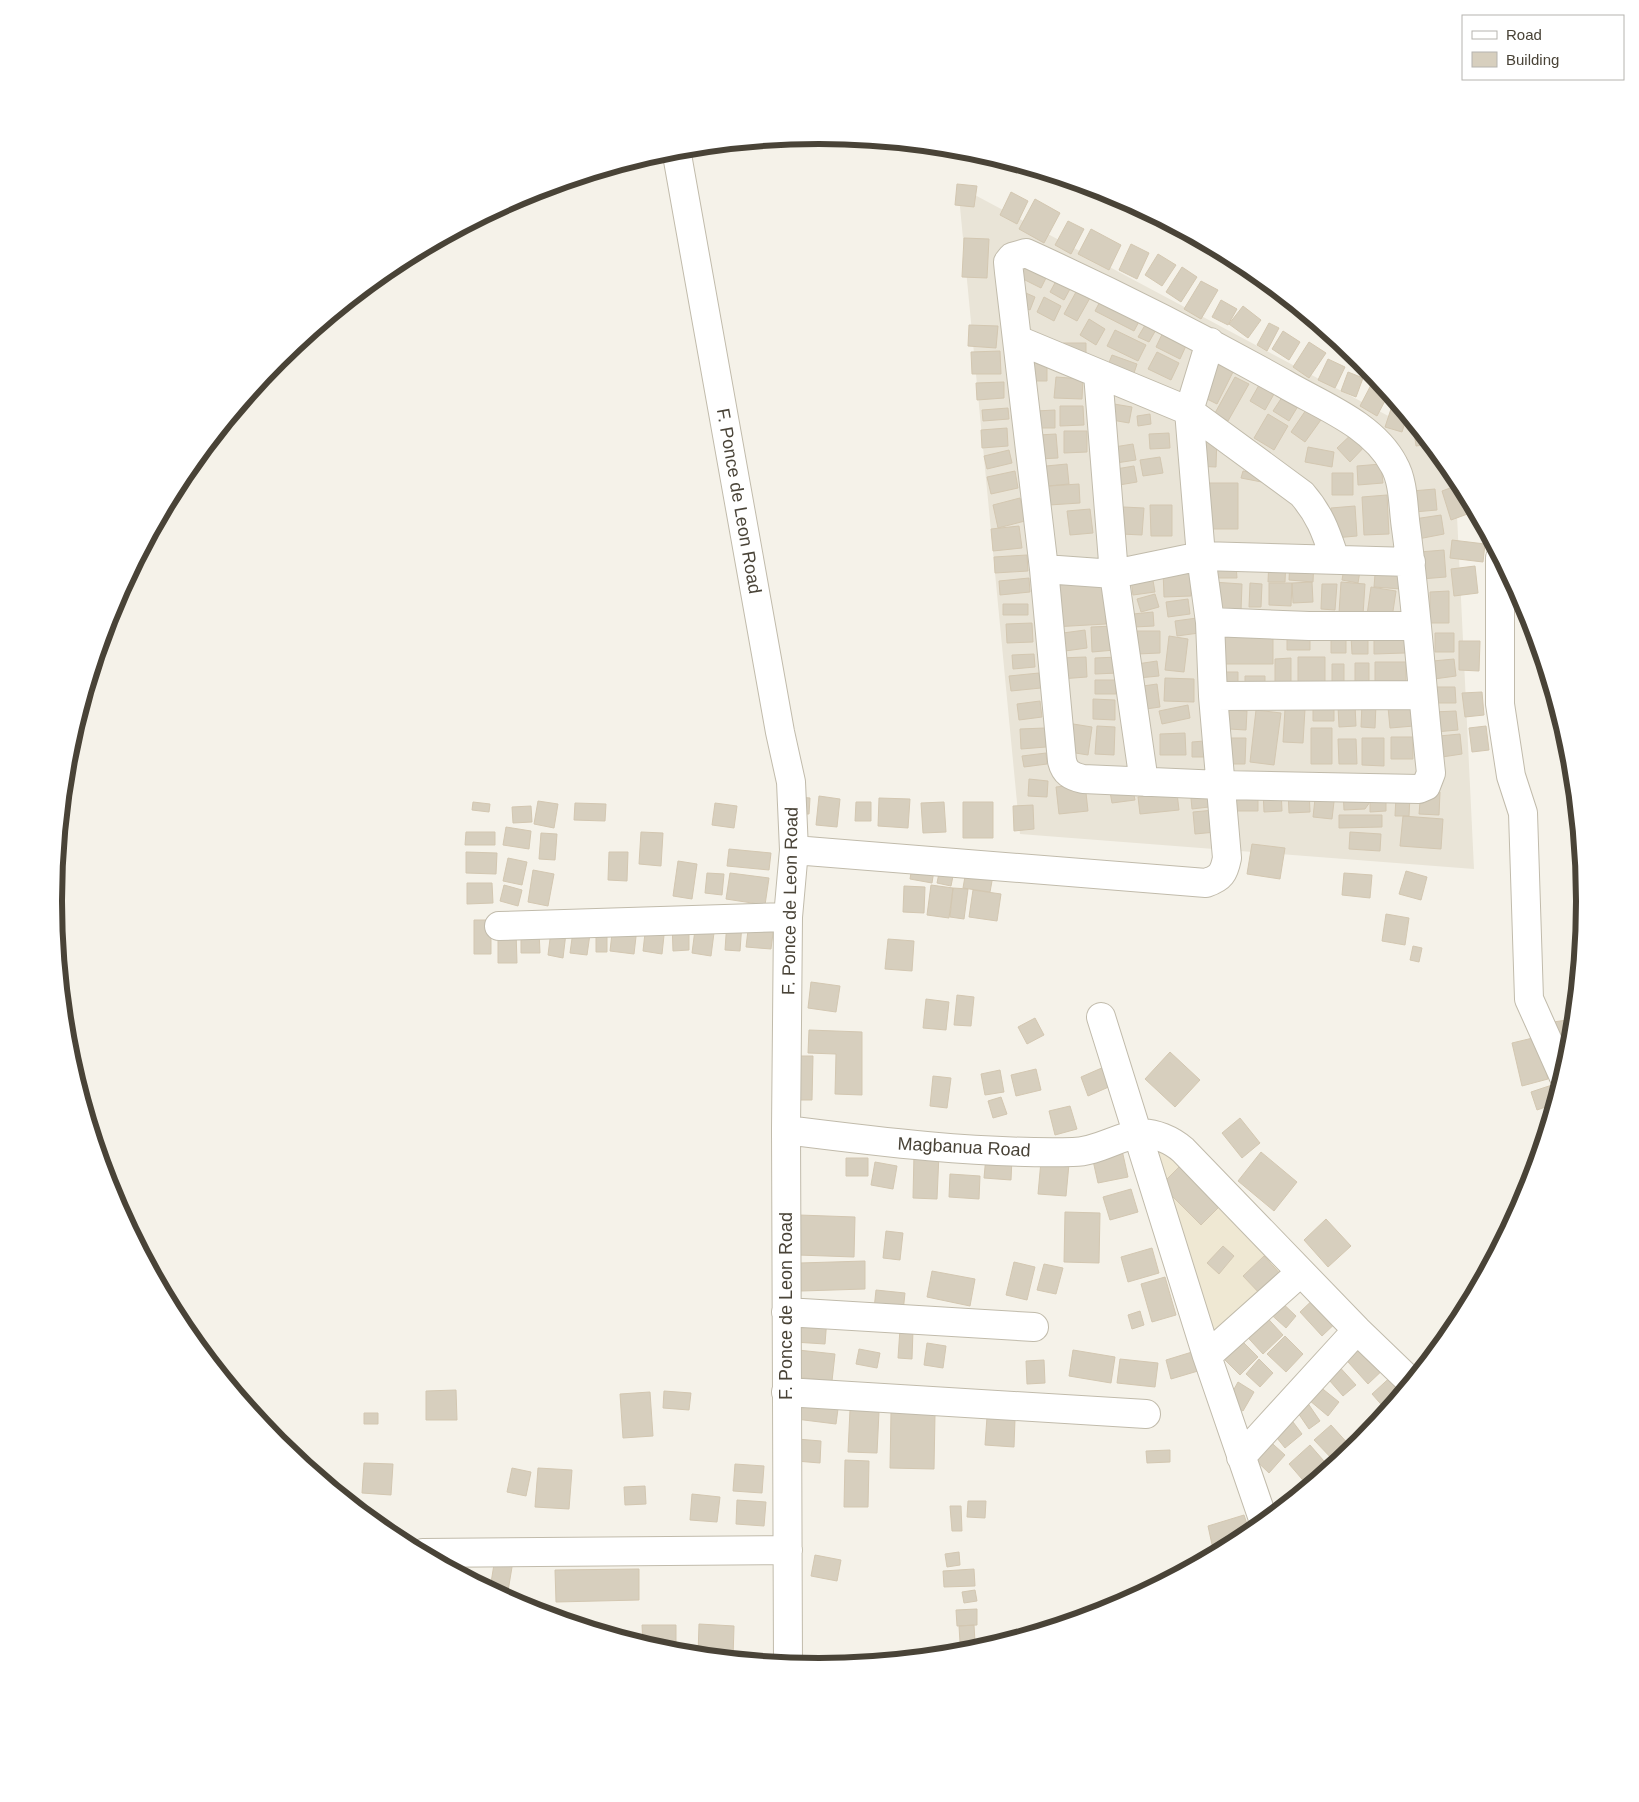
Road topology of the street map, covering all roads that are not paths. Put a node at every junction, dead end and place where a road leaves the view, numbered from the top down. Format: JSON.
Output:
{"nodes":[{"id":1,"x":678,"y":158,"type":"edge"},
{"id":2,"x":1018,"y":340,"type":"junction"},
{"id":3,"x":1210,"y":342,"type":"junction"},
{"id":4,"x":1098,"y":374,"type":"junction"},
{"id":5,"x":1189,"y":411,"type":"junction"},
{"id":6,"x":1201,"y":556,"type":"junction"},
{"id":7,"x":1335,"y":559,"type":"junction"},
{"id":8,"x":1410,"y":562,"type":"junction"},
{"id":9,"x":1044,"y":569,"type":"junction"},
{"id":10,"x":1500,"y":570,"type":"edge"},
{"id":11,"x":1114,"y":574,"type":"junction"},
{"id":12,"x":1210,"y":622,"type":"junction"},
{"id":13,"x":1415,"y":626,"type":"junction"},
{"id":14,"x":1422,"y":695,"type":"junction"},
{"id":15,"x":1213,"y":696,"type":"junction"},
{"id":16,"x":1144,"y":782,"type":"junction"},
{"id":17,"x":1221,"y":786,"type":"junction"},
{"id":18,"x":794,"y":850,"type":"junction"},
{"id":19,"x":788,"y":917,"type":"junction"},
{"id":20,"x":499,"y":926,"type":"dead end"},
{"id":21,"x":1101,"y":1017,"type":"dead end"},
{"id":22,"x":1558,"y":1065,"type":"edge"},
{"id":23,"x":786,"y":1130,"type":"junction"},
{"id":24,"x":1139,"y":1133,"type":"junction"},
{"id":25,"x":1301,"y":1272,"type":"junction"},
{"id":26,"x":786,"y":1312,"type":"junction"},
{"id":27,"x":1034,"y":1327,"type":"dead end"},
{"id":28,"x":1357,"y":1330,"type":"junction"},
{"id":29,"x":1207,"y":1356,"type":"junction"},
{"id":30,"x":1407,"y":1378,"type":"edge"},
{"id":31,"x":786,"y":1392,"type":"junction"},
{"id":32,"x":1146,"y":1414,"type":"dead end"},
{"id":33,"x":1242,"y":1457,"type":"junction"},
{"id":34,"x":1262,"y":1515,"type":"edge"},
{"id":35,"x":788,"y":1550,"type":"junction"},
{"id":36,"x":435,"y":1553,"type":"edge"},
{"id":37,"x":788,"y":1657,"type":"edge"}],
"edges":[{"from":1,"to":18,"type":"street","name":"F. Ponce de Leon Road"},
{"from":2,"to":3,"type":"street"},
{"from":2,"to":4,"type":"street"},
{"from":2,"to":9,"type":"street"},
{"from":3,"to":5,"type":"street"},
{"from":3,"to":8,"type":"street"},
{"from":4,"to":5,"type":"street"},
{"from":4,"to":11,"type":"street"},
{"from":5,"to":6,"type":"street"},
{"from":5,"to":7,"type":"street"},
{"from":6,"to":7,"type":"street"},
{"from":6,"to":11,"type":"street"},
{"from":6,"to":12,"type":"street"},
{"from":7,"to":8,"type":"street"},
{"from":8,"to":13,"type":"street"},
{"from":9,"to":11,"type":"street"},
{"from":9,"to":16,"type":"street"},
{"from":10,"to":22,"type":"street"},
{"from":11,"to":16,"type":"street"},
{"from":12,"to":13,"type":"street"},
{"from":12,"to":15,"type":"street"},
{"from":13,"to":14,"type":"street"},
{"from":14,"to":15,"type":"street"},
{"from":14,"to":17,"type":"street"},
{"from":15,"to":17,"type":"street"},
{"from":16,"to":17,"type":"street"},
{"from":17,"to":18,"type":"street"},
{"from":18,"to":19,"type":"street","name":"F. Ponce de Leon Road"},
{"from":19,"to":20,"type":"street"},
{"from":19,"to":23,"type":"street","name":"F. Ponce de Leon Road"},
{"from":21,"to":24,"type":"street"},
{"from":23,"to":24,"type":"street","name":"Magbanua Road"},
{"from":23,"to":26,"type":"street","name":"F. Ponce de Leon Road"},
{"from":24,"to":25,"type":"street"},
{"from":24,"to":29,"type":"street"},
{"from":25,"to":28,"type":"street"},
{"from":25,"to":29,"type":"street"},
{"from":26,"to":27,"type":"street"},
{"from":26,"to":31,"type":"street","name":"F. Ponce de Leon Road"},
{"from":28,"to":30,"type":"street"},
{"from":28,"to":33,"type":"street"},
{"from":29,"to":33,"type":"street"},
{"from":31,"to":32,"type":"street"},
{"from":31,"to":35,"type":"street","name":"F. Ponce de Leon Road"},
{"from":33,"to":34,"type":"street"},
{"from":35,"to":36,"type":"street"},
{"from":35,"to":37,"type":"street","name":"F. Ponce de Leon Road"}]}
